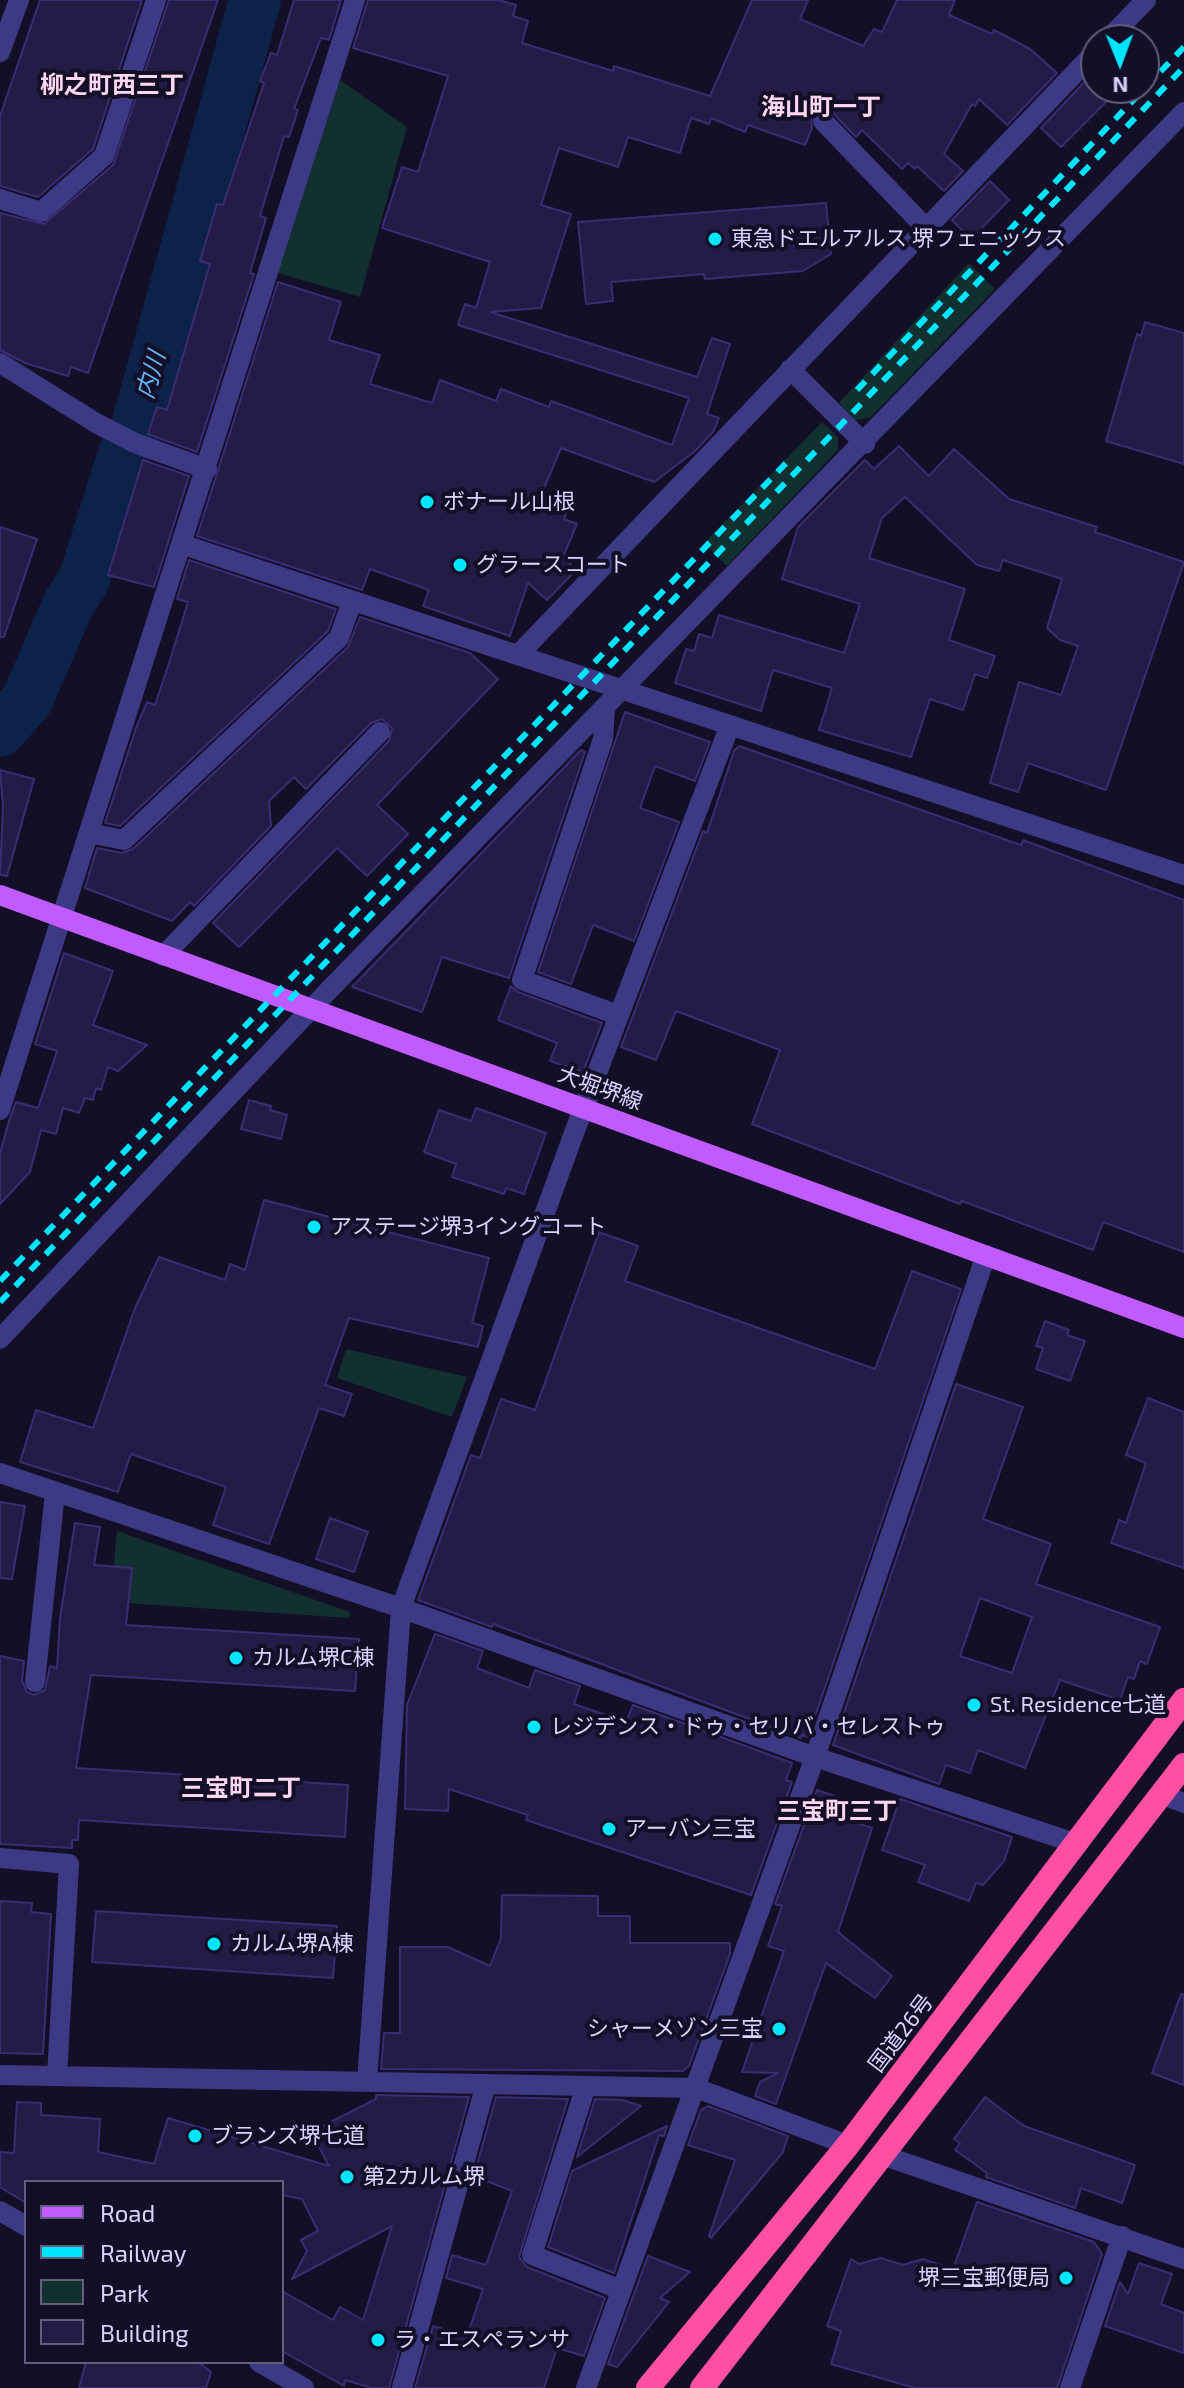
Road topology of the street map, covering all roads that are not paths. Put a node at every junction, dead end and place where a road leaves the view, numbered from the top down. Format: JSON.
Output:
{"nodes":[{"id":1,"x":19,"y":0,"type":"edge"},
{"id":2,"x":156,"y":0,"type":"edge"},
{"id":3,"x":355,"y":0,"type":"edge"},
{"id":4,"x":1146,"y":0,"type":"edge"},
{"id":5,"x":1123,"y":24,"type":"edge"},
{"id":6,"x":0,"y":52,"type":"edge"},
{"id":7,"x":1080,"y":67,"type":"edge"},
{"id":8,"x":1184,"y":112,"type":"edge"},
{"id":9,"x":823,"y":121,"type":"dead end"},
{"id":10,"x":0,"y":199,"type":"edge"},
{"id":11,"x":925,"y":227,"type":"junction"},
{"id":12,"x":0,"y":363,"type":"edge"},
{"id":13,"x":790,"y":369,"type":"junction"},
{"id":14,"x":865,"y":444,"type":"junction"},
{"id":15,"x":207,"y":469,"type":"junction"},
{"id":16,"x":181,"y":544,"type":"junction"},
{"id":17,"x":352,"y":601,"type":"junction"},
{"id":18,"x":518,"y":655,"type":"junction"},
{"id":19,"x":624,"y":690,"type":"junction"},
{"id":20,"x":605,"y":708,"type":"junction"},
{"id":21,"x":730,"y":725,"type":"junction"},
{"id":22,"x":380,"y":732,"type":"dead end"},
{"id":23,"x":89,"y":833,"type":"junction"},
{"id":24,"x":1184,"y":875,"type":"edge"},
{"id":25,"x":0,"y":895,"type":"edge"},
{"id":26,"x":61,"y":918,"type":"junction"},
{"id":27,"x":163,"y":956,"type":"junction"},
{"id":28,"x":312,"y":1008,"type":"junction"},
{"id":29,"x":618,"y":1015,"type":"junction"},
{"id":30,"x":583,"y":1108,"type":"junction"},
{"id":31,"x":0,"y":1110,"type":"edge"},
{"id":32,"x":986,"y":1255,"type":"junction"},
{"id":33,"x":1184,"y":1328,"type":"edge"},
{"id":34,"x":0,"y":1339,"type":"edge"},
{"id":35,"x":0,"y":1473,"type":"edge"},
{"id":36,"x":55,"y":1493,"type":"junction"},
{"id":37,"x":401,"y":1608,"type":"junction"},
{"id":38,"x":35,"y":1682,"type":"dead end"},
{"id":39,"x":1184,"y":1700,"type":"edge"},
{"id":40,"x":815,"y":1757,"type":"junction"},
{"id":41,"x":1184,"y":1765,"type":"edge"},
{"id":42,"x":1160,"y":1794,"type":"junction"},
{"id":43,"x":1184,"y":1803,"type":"edge"},
{"id":44,"x":1078,"y":1844,"type":"junction"},
{"id":45,"x":0,"y":1858,"type":"edge"},
{"id":46,"x":0,"y":2075,"type":"edge"},
{"id":47,"x":57,"y":2076,"type":"junction"},
{"id":48,"x":367,"y":2082,"type":"junction"},
{"id":49,"x":486,"y":2084,"type":"junction"},
{"id":50,"x":586,"y":2086,"type":"junction"},
{"id":51,"x":696,"y":2088,"type":"junction"},
{"id":52,"x":848,"y":2145,"type":"junction"},
{"id":53,"x":882,"y":2155,"type":"junction"},
{"id":54,"x":0,"y":2211,"type":"edge"},
{"id":55,"x":24,"y":2225,"type":"edge"},
{"id":56,"x":1122,"y":2236,"type":"junction"},
{"id":57,"x":1184,"y":2259,"type":"edge"},
{"id":58,"x":619,"y":2289,"type":"junction"},
{"id":59,"x":262,"y":2364,"type":"edge"},
{"id":60,"x":304,"y":2388,"type":"edge"},
{"id":61,"x":402,"y":2388,"type":"edge"},
{"id":62,"x":586,"y":2388,"type":"edge"},
{"id":63,"x":648,"y":2388,"type":"edge"},
{"id":64,"x":702,"y":2388,"type":"edge"},
{"id":65,"x":1070,"y":2388,"type":"edge"}],
"edges":[{"from":1,"to":6,"type":"street"},
{"from":2,"to":10,"type":"street"},
{"from":3,"to":15,"type":"street"},
{"from":4,"to":5,"type":"street"},
{"from":7,"to":11,"type":"street"},
{"from":8,"to":14,"type":"street"},
{"from":9,"to":11,"type":"street"},
{"from":11,"to":13,"type":"street"},
{"from":12,"to":15,"type":"street"},
{"from":13,"to":14,"type":"street"},
{"from":13,"to":18,"type":"street"},
{"from":14,"to":19,"type":"street"},
{"from":15,"to":16,"type":"street"},
{"from":16,"to":17,"type":"street"},
{"from":16,"to":23,"type":"street"},
{"from":17,"to":18,"type":"street"},
{"from":17,"to":23,"type":"street"},
{"from":18,"to":19,"type":"street"},
{"from":19,"to":20,"type":"street"},
{"from":19,"to":21,"type":"street"},
{"from":20,"to":28,"type":"street"},
{"from":20,"to":29,"type":"street"},
{"from":21,"to":24,"type":"street"},
{"from":21,"to":29,"type":"street"},
{"from":22,"to":27,"type":"street"},
{"from":23,"to":26,"type":"street"},
{"from":25,"to":26,"type":"main road","name":"大堀堺線"},
{"from":26,"to":27,"type":"main road","name":"大堀堺線"},
{"from":26,"to":31,"type":"street"},
{"from":27,"to":28,"type":"main road","name":"大堀堺線"},
{"from":28,"to":30,"type":"main road","name":"大堀堺線"},
{"from":28,"to":34,"type":"street"},
{"from":29,"to":30,"type":"street"},
{"from":30,"to":32,"type":"main road","name":"大堀堺線"},
{"from":30,"to":37,"type":"street"},
{"from":32,"to":33,"type":"main road","name":"大堀堺線"},
{"from":32,"to":40,"type":"street"},
{"from":35,"to":36,"type":"street"},
{"from":36,"to":37,"type":"street"},
{"from":36,"to":38,"type":"street"},
{"from":37,"to":40,"type":"street"},
{"from":37,"to":48,"type":"street"},
{"from":39,"to":44,"type":"highway","name":"国道26号"},
{"from":40,"to":44,"type":"street"},
{"from":40,"to":51,"type":"street"},
{"from":41,"to":42,"type":"highway"},
{"from":42,"to":43,"type":"street"},
{"from":42,"to":53,"type":"highway"},
{"from":44,"to":52,"type":"highway","name":"国道26号"},
{"from":45,"to":47,"type":"street"},
{"from":46,"to":47,"type":"street"},
{"from":47,"to":48,"type":"street"},
{"from":48,"to":49,"type":"street"},
{"from":49,"to":50,"type":"street"},
{"from":49,"to":61,"type":"street"},
{"from":50,"to":51,"type":"street"},
{"from":50,"to":58,"type":"street"},
{"from":51,"to":52,"type":"street"},
{"from":51,"to":58,"type":"street"},
{"from":52,"to":63,"type":"highway","name":"国道26号"},
{"from":53,"to":56,"type":"street"},
{"from":53,"to":64,"type":"highway"},
{"from":54,"to":55,"type":"street"},
{"from":56,"to":57,"type":"street"},
{"from":56,"to":65,"type":"street"},
{"from":58,"to":62,"type":"street"},
{"from":59,"to":60,"type":"street"}]}
